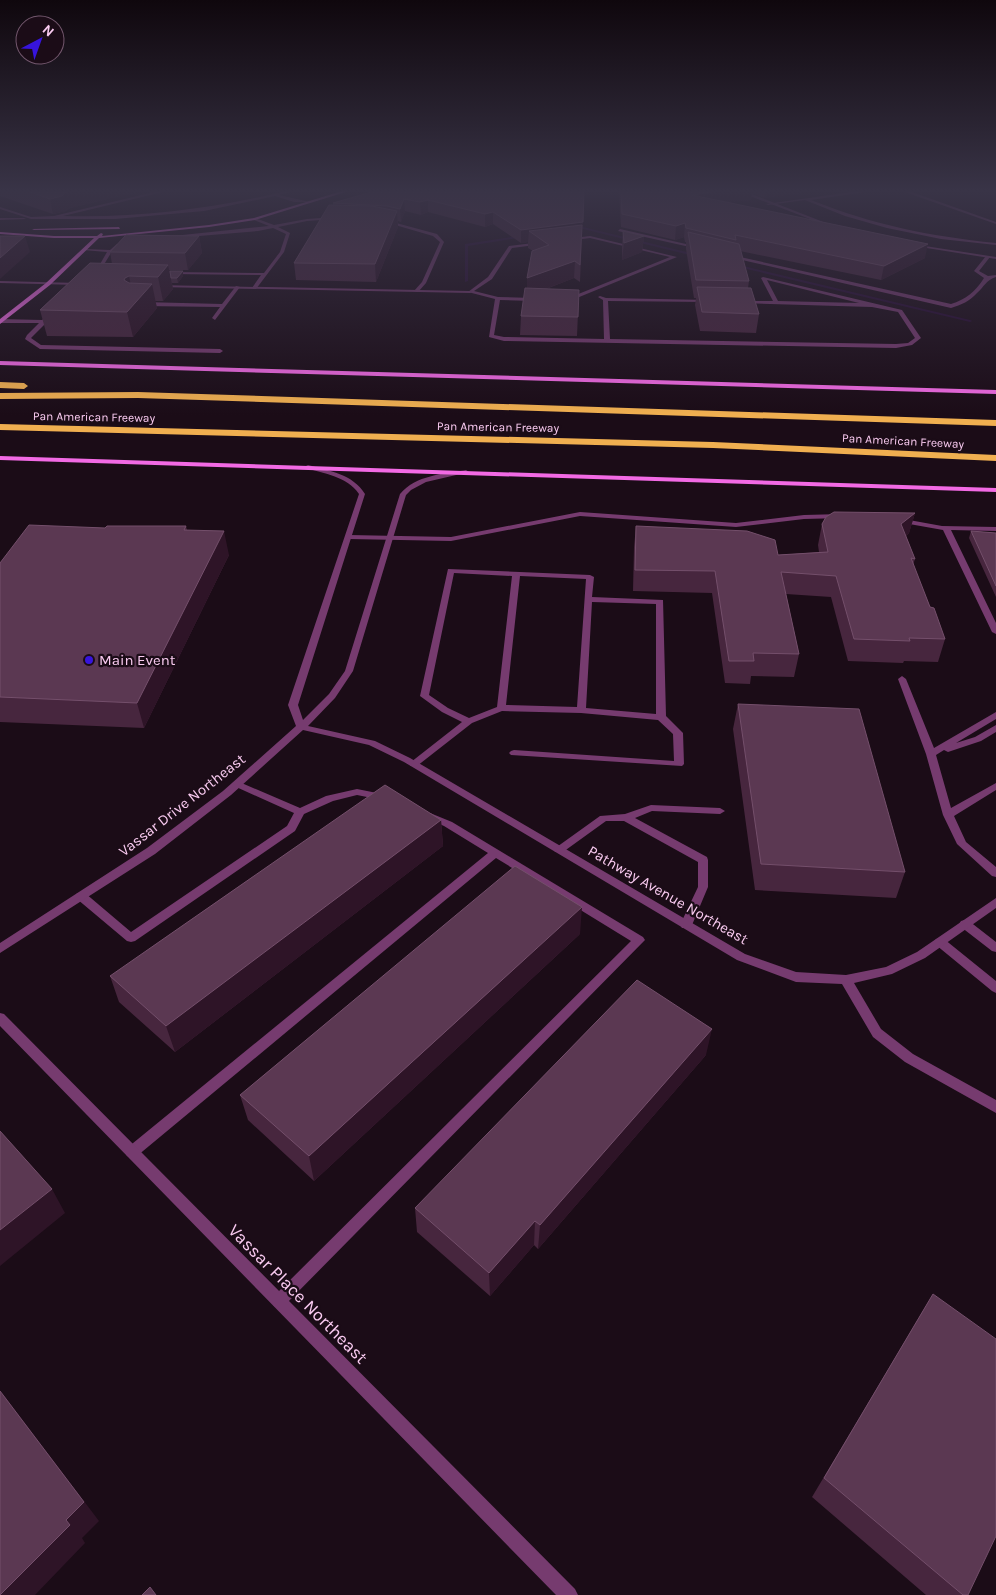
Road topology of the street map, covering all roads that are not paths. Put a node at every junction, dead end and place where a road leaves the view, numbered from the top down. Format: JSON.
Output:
{"nodes":[{"id":1,"x":68,"y":265,"type":"edge"},
{"id":2,"x":101,"y":265,"type":"edge"},
{"id":3,"x":272,"y":265,"type":"edge"},
{"id":4,"x":432,"y":265,"type":"edge"},
{"id":5,"x":498,"y":265,"type":"edge"},
{"id":6,"x":654,"y":265,"type":"edge"},
{"id":7,"x":772,"y":265,"type":"edge"},
{"id":8,"x":981,"y":265,"type":"edge"},
{"id":9,"x":116,"y":272,"type":"edge"},
{"id":10,"x":165,"y":272,"type":"edge"},
{"id":11,"x":265,"y":274,"type":"junction"},
{"id":12,"x":996,"y":276,"type":"edge"},
{"id":13,"x":987,"y":278,"type":"junction"},
{"id":14,"x":0,"y":282,"type":"edge"},
{"id":15,"x":48,"y":284,"type":"junction"},
{"id":16,"x":86,"y":284,"type":"edge"},
{"id":17,"x":153,"y":286,"type":"edge"},
{"id":18,"x":238,"y":287,"type":"junction"},
{"id":19,"x":254,"y":288,"type":"junction"},
{"id":20,"x":416,"y":291,"type":"junction"},
{"id":21,"x":470,"y":292,"type":"junction"},
{"id":22,"x":586,"y":293,"type":"junction"},
{"id":23,"x":498,"y":298,"type":"junction"},
{"id":24,"x":605,"y":298,"type":"junction"},
{"id":25,"x":719,"y":301,"type":"edge"},
{"id":26,"x":738,"y":302,"type":"edge"},
{"id":27,"x":776,"y":302,"type":"junction"},
{"id":28,"x":134,"y":304,"type":"edge"},
{"id":29,"x":872,"y":304,"type":"junction"},
{"id":30,"x":224,"y":306,"type":"junction"},
{"id":31,"x":55,"y":312,"type":"edge"},
{"id":32,"x":215,"y":318,"type":"dead end"},
{"id":33,"x":0,"y":321,"type":"edge"},
{"id":34,"x":43,"y":322,"type":"junction"},
{"id":35,"x":607,"y":341,"type":"junction"},
{"id":36,"x":220,"y":351,"type":"dead end"},
{"id":37,"x":0,"y":363,"type":"edge"},
{"id":38,"x":0,"y":385,"type":"edge"},
{"id":39,"x":996,"y":392,"type":"edge"},
{"id":40,"x":138,"y":395,"type":"junction"},
{"id":41,"x":0,"y":396,"type":"edge"},
{"id":42,"x":996,"y":423,"type":"edge"},
{"id":43,"x":0,"y":427,"type":"edge"},
{"id":44,"x":0,"y":458,"type":"edge"},
{"id":45,"x":996,"y":458,"type":"edge"},
{"id":46,"x":308,"y":468,"type":"junction"},
{"id":47,"x":468,"y":472,"type":"junction"},
{"id":48,"x":996,"y":490,"type":"edge"},
{"id":49,"x":852,"y":516,"type":"edge"},
{"id":50,"x":889,"y":518,"type":"edge"},
{"id":51,"x":946,"y":528,"type":"junction"},
{"id":52,"x":996,"y":529,"type":"edge"},
{"id":53,"x":349,"y":537,"type":"junction"},
{"id":54,"x":389,"y":539,"type":"junction"},
{"id":55,"x":516,"y":574,"type":"junction"},
{"id":56,"x":588,"y":599,"type":"junction"},
{"id":57,"x":996,"y":632,"type":"edge"},
{"id":58,"x":902,"y":679,"type":"dead end"},
{"id":59,"x":501,"y":708,"type":"junction"},
{"id":60,"x":581,"y":710,"type":"junction"},
{"id":61,"x":996,"y":716,"type":"edge"},
{"id":62,"x":661,"y":717,"type":"junction"},
{"id":63,"x":469,"y":721,"type":"junction"},
{"id":64,"x":301,"y":727,"type":"junction"},
{"id":65,"x":996,"y":728,"type":"edge"},
{"id":66,"x":514,"y":753,"type":"dead end"},
{"id":67,"x":931,"y":754,"type":"junction"},
{"id":68,"x":414,"y":764,"type":"junction"},
{"id":69,"x":237,"y":784,"type":"junction"},
{"id":70,"x":996,"y":786,"type":"edge"},
{"id":71,"x":397,"y":800,"type":"edge"},
{"id":72,"x":720,"y":811,"type":"dead end"},
{"id":73,"x":300,"y":812,"type":"junction"},
{"id":74,"x":423,"y":812,"type":"edge"},
{"id":75,"x":948,"y":815,"type":"junction"},
{"id":76,"x":626,"y":817,"type":"junction"},
{"id":77,"x":559,"y":850,"type":"junction"},
{"id":78,"x":495,"y":853,"type":"junction"},
{"id":79,"x":996,"y":873,"type":"edge"},
{"id":80,"x":81,"y":896,"type":"junction"},
{"id":81,"x":996,"y":902,"type":"edge"},
{"id":82,"x":965,"y":924,"type":"junction"},
{"id":83,"x":686,"y":925,"type":"junction"},
{"id":84,"x":940,"y":942,"type":"junction"},
{"id":85,"x":996,"y":948,"type":"edge"},
{"id":86,"x":0,"y":949,"type":"edge"},
{"id":87,"x":846,"y":980,"type":"junction"},
{"id":88,"x":996,"y":988,"type":"edge"},
{"id":89,"x":0,"y":1018,"type":"edge"},
{"id":90,"x":996,"y":1107,"type":"edge"},
{"id":91,"x":132,"y":1152,"type":"junction"},
{"id":92,"x":279,"y":1301,"type":"junction"},
{"id":93,"x":569,"y":1595,"type":"edge"}],
"edges":[{"from":1,"to":15,"type":"main road"},
{"from":2,"to":9,"type":"street"},
{"from":3,"to":11,"type":"street"},
{"from":4,"to":20,"type":"street"},
{"from":5,"to":21,"type":"street"},
{"from":6,"to":22,"type":"street"},
{"from":7,"to":13,"type":"street"},
{"from":8,"to":13,"type":"street"},
{"from":10,"to":11,"type":"street"},
{"from":11,"to":19,"type":"street"},
{"from":12,"to":13,"type":"street"},
{"from":14,"to":15,"type":"street"},
{"from":15,"to":16,"type":"street"},
{"from":15,"to":33,"type":"main road"},
{"from":17,"to":18,"type":"street"},
{"from":18,"to":19,"type":"street"},
{"from":18,"to":30,"type":"street"},
{"from":19,"to":20,"type":"street"},
{"from":20,"to":21,"type":"street"},
{"from":21,"to":23,"type":"street"},
{"from":22,"to":23,"type":"street"},
{"from":22,"to":24,"type":"street"},
{"from":23,"to":35,"type":"street"},
{"from":24,"to":25,"type":"street"},
{"from":24,"to":35,"type":"street"},
{"from":26,"to":27,"type":"street"},
{"from":27,"to":29,"type":"street"},
{"from":27,"to":29,"type":"street"},
{"from":28,"to":30,"type":"street"},
{"from":29,"to":35,"type":"street"},
{"from":30,"to":32,"type":"street"},
{"from":31,"to":34,"type":"street"},
{"from":33,"to":34,"type":"street"},
{"from":34,"to":36,"type":"street"},
{"from":37,"to":39,"type":"main road"},
{"from":38,"to":40,"type":"highway"},
{"from":40,"to":41,"type":"highway","name":"Pan American Freeway"},
{"from":40,"to":42,"type":"highway","name":"Pan American Freeway"},
{"from":43,"to":45,"type":"highway","name":"Pan American Freeway"},
{"from":44,"to":46,"type":"main road"},
{"from":46,"to":47,"type":"main road"},
{"from":46,"to":53,"type":"street"},
{"from":47,"to":48,"type":"main road"},
{"from":47,"to":54,"type":"street","name":"Vassar Drive Northeast"},
{"from":49,"to":54,"type":"street"},
{"from":50,"to":51,"type":"street"},
{"from":51,"to":52,"type":"street"},
{"from":51,"to":57,"type":"street"},
{"from":53,"to":54,"type":"street"},
{"from":53,"to":64,"type":"street"},
{"from":54,"to":64,"type":"street","name":"Vassar Drive Northeast"},
{"from":55,"to":56,"type":"street"},
{"from":55,"to":59,"type":"street"},
{"from":55,"to":63,"type":"street"},
{"from":56,"to":60,"type":"street"},
{"from":56,"to":62,"type":"street"},
{"from":58,"to":67,"type":"street"},
{"from":59,"to":60,"type":"street"},
{"from":59,"to":63,"type":"street"},
{"from":60,"to":62,"type":"street"},
{"from":61,"to":67,"type":"street"},
{"from":62,"to":66,"type":"street"},
{"from":63,"to":68,"type":"street"},
{"from":64,"to":68,"type":"street","name":"Pathway Avenue Northeast"},
{"from":64,"to":69,"type":"street","name":"Vassar Drive Northeast"},
{"from":65,"to":67,"type":"street"},
{"from":67,"to":75,"type":"street"},
{"from":68,"to":77,"type":"street","name":"Pathway Avenue Northeast"},
{"from":69,"to":73,"type":"street"},
{"from":69,"to":80,"type":"street","name":"Vassar Drive Northeast"},
{"from":70,"to":75,"type":"street"},
{"from":71,"to":73,"type":"street"},
{"from":72,"to":76,"type":"street"},
{"from":73,"to":80,"type":"street"},
{"from":74,"to":78,"type":"street"},
{"from":75,"to":79,"type":"street"},
{"from":76,"to":77,"type":"street"},
{"from":76,"to":83,"type":"street"},
{"from":77,"to":83,"type":"street","name":"Pathway Avenue Northeast"},
{"from":78,"to":91,"type":"street"},
{"from":78,"to":92,"type":"street"},
{"from":80,"to":86,"type":"street","name":"Vassar Drive Northeast"},
{"from":81,"to":82,"type":"street","name":"Pathway Avenue Northeast"},
{"from":82,"to":84,"type":"street","name":"Pathway Avenue Northeast"},
{"from":82,"to":85,"type":"street"},
{"from":83,"to":87,"type":"street","name":"Pathway Avenue Northeast"},
{"from":84,"to":87,"type":"street","name":"Pathway Avenue Northeast"},
{"from":84,"to":88,"type":"street"},
{"from":87,"to":90,"type":"street"},
{"from":89,"to":91,"type":"street","name":"Vassar Place Northeast"},
{"from":91,"to":92,"type":"street","name":"Vassar Place Northeast"},
{"from":92,"to":93,"type":"street","name":"Vassar Place Northeast"}]}
